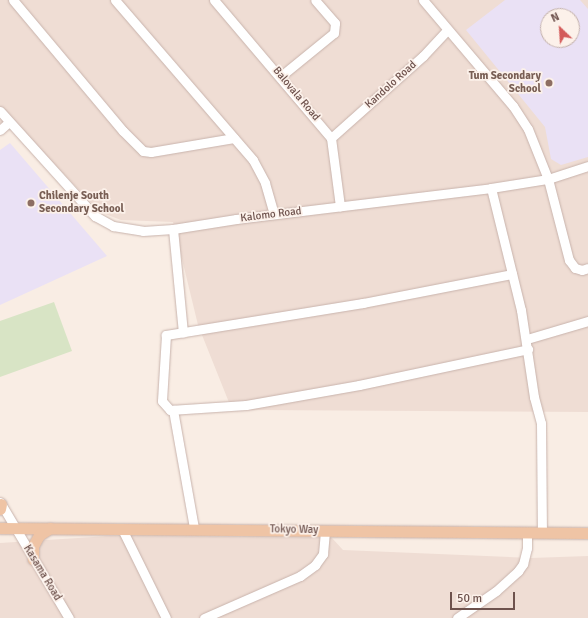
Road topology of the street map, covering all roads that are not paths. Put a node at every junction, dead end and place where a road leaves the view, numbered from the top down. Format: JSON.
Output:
{"nodes":[{"id":1,"x":13,"y":0,"type":"edge"},
{"id":2,"x":115,"y":0,"type":"edge"},
{"id":3,"x":214,"y":0,"type":"edge"},
{"id":4,"x":315,"y":0,"type":"edge"},
{"id":5,"x":423,"y":0,"type":"edge"},
{"id":6,"x":447,"y":30,"type":"junction"},
{"id":7,"x":281,"y":76,"type":"junction"},
{"id":8,"x":0,"y":111,"type":"edge"},
{"id":9,"x":9,"y":122,"type":"junction"},
{"id":10,"x":0,"y":130,"type":"edge"},
{"id":11,"x":234,"y":138,"type":"junction"},
{"id":12,"x":331,"y":138,"type":"junction"},
{"id":13,"x":588,"y":166,"type":"edge"},
{"id":14,"x":548,"y":178,"type":"junction"},
{"id":15,"x":491,"y":188,"type":"junction"},
{"id":16,"x":340,"y":206,"type":"junction"},
{"id":17,"x":274,"y":214,"type":"junction"},
{"id":18,"x":173,"y":229,"type":"junction"},
{"id":19,"x":588,"y":268,"type":"edge"},
{"id":20,"x":512,"y":274,"type":"junction"},
{"id":21,"x":588,"y":322,"type":"edge"},
{"id":22,"x":183,"y":332,"type":"junction"},
{"id":23,"x":527,"y":339,"type":"junction"},
{"id":24,"x":528,"y":349,"type":"junction"},
{"id":25,"x":174,"y":410,"type":"junction"},
{"id":26,"x":0,"y":505,"type":"edge"},
{"id":27,"x":0,"y":528,"type":"edge"},
{"id":28,"x":15,"y":528,"type":"junction"},
{"id":29,"x":50,"y":528,"type":"junction"},
{"id":30,"x":194,"y":528,"type":"junction"},
{"id":31,"x":122,"y":529,"type":"junction"},
{"id":32,"x":325,"y":531,"type":"junction"},
{"id":33,"x":542,"y":532,"type":"junction"},
{"id":34,"x":588,"y":532,"type":"edge"},
{"id":35,"x":527,"y":533,"type":"junction"},
{"id":36,"x":33,"y":559,"type":"junction"},
{"id":37,"x":69,"y":618,"type":"edge"},
{"id":38,"x":166,"y":618,"type":"edge"},
{"id":39,"x":204,"y":618,"type":"edge"},
{"id":40,"x":457,"y":618,"type":"edge"}],
"edges":[{"from":1,"to":11,"type":"street"},
{"from":2,"to":11,"type":"street"},
{"from":3,"to":7,"type":"street","name":"Balovala Road"},
{"from":4,"to":7,"type":"street"},
{"from":5,"to":6,"type":"street"},
{"from":6,"to":12,"type":"street","name":"Kandolo Road"},
{"from":6,"to":14,"type":"street"},
{"from":7,"to":12,"type":"street","name":"Balovala Road"},
{"from":8,"to":9,"type":"street","name":"Kalomo Road"},
{"from":9,"to":10,"type":"street"},
{"from":9,"to":18,"type":"street","name":"Kalomo Road"},
{"from":11,"to":17,"type":"street"},
{"from":12,"to":16,"type":"street"},
{"from":13,"to":14,"type":"street","name":"Kalomo Road"},
{"from":14,"to":15,"type":"street","name":"Kalomo Road"},
{"from":14,"to":19,"type":"street"},
{"from":15,"to":16,"type":"street","name":"Kalomo Road"},
{"from":15,"to":20,"type":"street"},
{"from":16,"to":17,"type":"street","name":"Kalomo Road"},
{"from":17,"to":18,"type":"street","name":"Kalomo Road"},
{"from":18,"to":22,"type":"street"},
{"from":20,"to":22,"type":"street"},
{"from":20,"to":23,"type":"street"},
{"from":21,"to":23,"type":"street"},
{"from":22,"to":25,"type":"street"},
{"from":23,"to":24,"type":"street"},
{"from":24,"to":25,"type":"street"},
{"from":24,"to":33,"type":"street"},
{"from":25,"to":30,"type":"street"},
{"from":26,"to":28,"type":"street","name":"Kasama Road"},
{"from":27,"to":28,"type":"main road","name":"Tokyo Way"},
{"from":28,"to":29,"type":"main road","name":"Tokyo Way"},
{"from":28,"to":36,"type":"street","name":"Kasama Road"},
{"from":29,"to":31,"type":"main road","name":"Tokyo Way"},
{"from":29,"to":36,"type":"main road"},
{"from":30,"to":31,"type":"main road","name":"Tokyo Way"},
{"from":30,"to":32,"type":"main road","name":"Tokyo Way"},
{"from":31,"to":38,"type":"street"},
{"from":32,"to":35,"type":"main road","name":"Tokyo Way"},
{"from":32,"to":39,"type":"street"},
{"from":33,"to":34,"type":"main road","name":"Tokyo Way"},
{"from":33,"to":35,"type":"main road","name":"Tokyo Way"},
{"from":35,"to":40,"type":"street"},
{"from":36,"to":37,"type":"street","name":"Kasama Road"}]}
